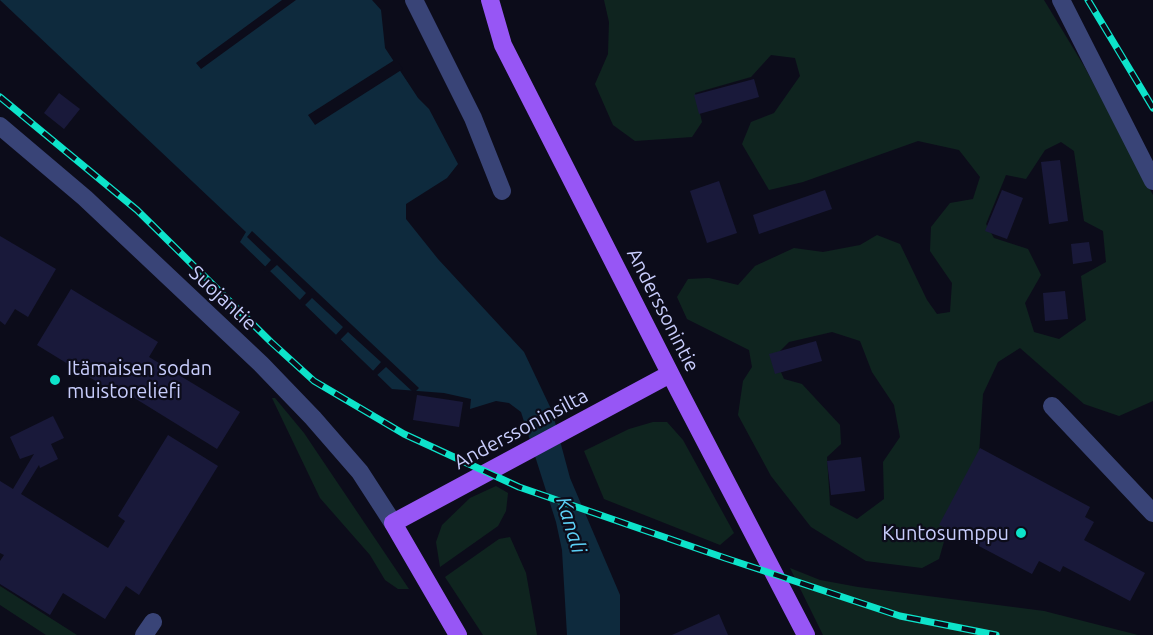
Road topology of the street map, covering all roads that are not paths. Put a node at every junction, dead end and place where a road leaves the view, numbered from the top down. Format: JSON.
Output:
{"nodes":[{"id":1,"x":414,"y":0,"type":"edge"},
{"id":2,"x":490,"y":0,"type":"edge"},
{"id":3,"x":1061,"y":0,"type":"edge"},
{"id":4,"x":0,"y":126,"type":"edge"},
{"id":5,"x":1153,"y":181,"type":"edge"},
{"id":6,"x":502,"y":191,"type":"dead end"},
{"id":7,"x":670,"y":374,"type":"junction"},
{"id":8,"x":1052,"y":406,"type":"dead end"},
{"id":9,"x":1153,"y":513,"type":"edge"},
{"id":10,"x":393,"y":523,"type":"junction"},
{"id":11,"x":458,"y":635,"type":"edge"},
{"id":12,"x":806,"y":635,"type":"edge"}],
"edges":[{"from":1,"to":6,"type":"street"},
{"from":2,"to":7,"type":"main road","name":"Anderssonintie"},
{"from":3,"to":5,"type":"street"},
{"from":4,"to":10,"type":"street","name":"Suojantie"},
{"from":7,"to":10,"type":"main road","name":"Anderssoninsilta"},
{"from":7,"to":12,"type":"main road","name":"Anderssonintie"},
{"from":8,"to":9,"type":"street"},
{"from":10,"to":11,"type":"main road"}]}
